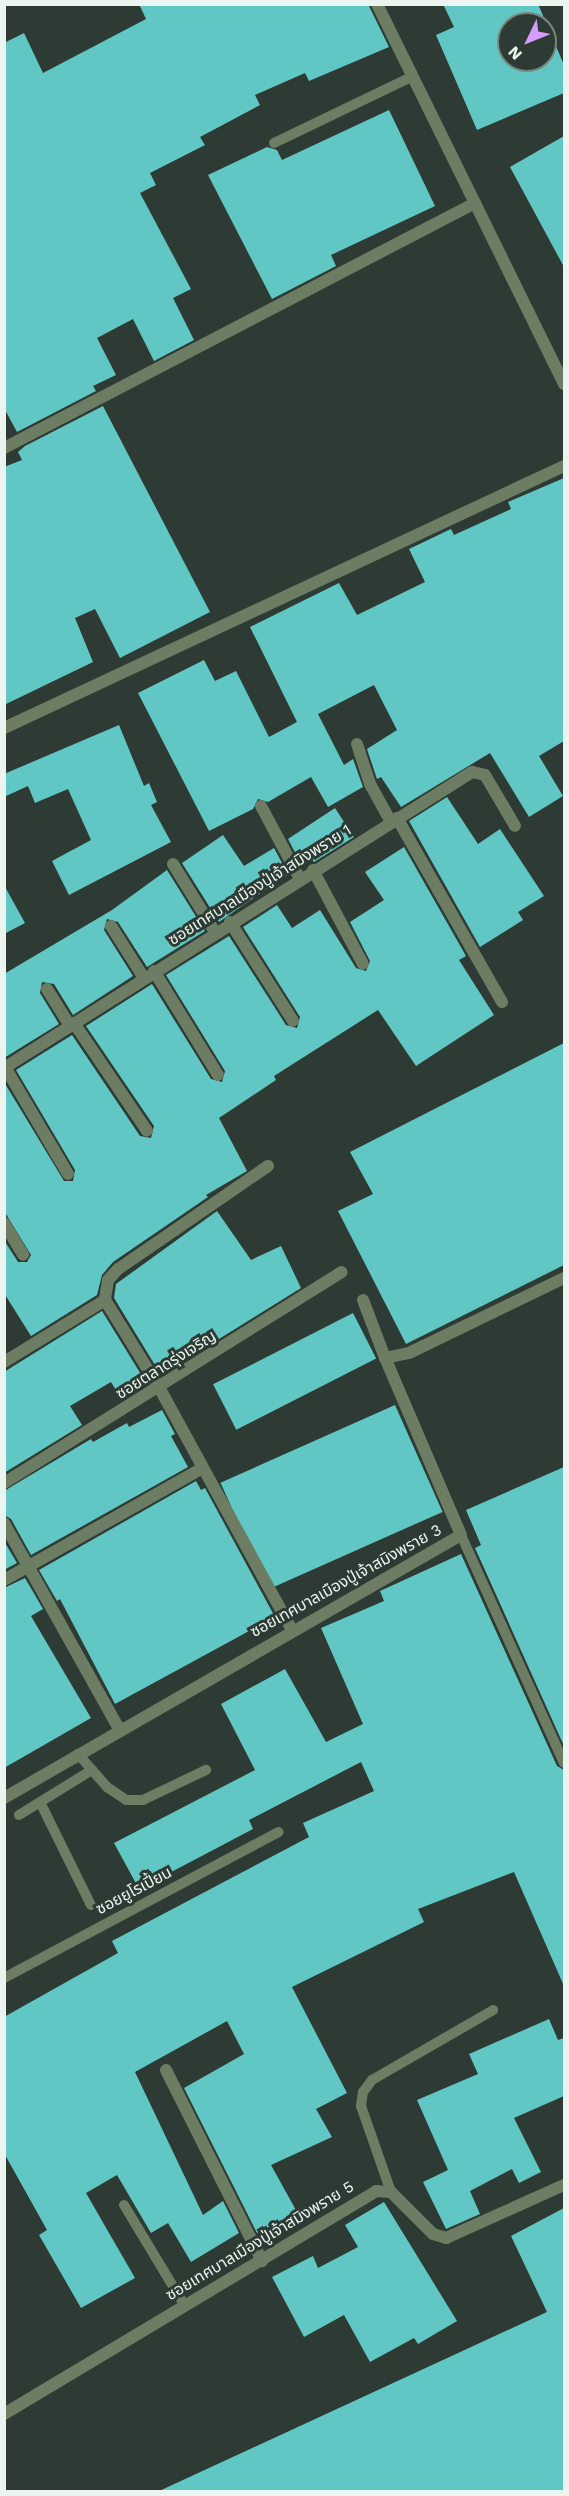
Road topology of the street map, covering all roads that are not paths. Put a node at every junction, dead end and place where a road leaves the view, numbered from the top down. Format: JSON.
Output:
{"nodes":[{"id":1,"x":378,"y":4,"type":"edge"},
{"id":2,"x":413,"y":76,"type":"junction"},
{"id":3,"x":274,"y":143,"type":"dead end"},
{"id":4,"x":475,"y":202,"type":"junction"},
{"id":5,"x":564,"y":384,"type":"edge"},
{"id":6,"x":4,"y":448,"type":"edge"},
{"id":7,"x":564,"y":466,"type":"edge"},
{"id":8,"x":4,"y":728,"type":"edge"},
{"id":9,"x":357,"y":744,"type":"dead end"},
{"id":10,"x":261,"y":807,"type":"dead end"},
{"id":11,"x":394,"y":820,"type":"junction"},
{"id":12,"x":515,"y":826,"type":"dead end"},
{"id":13,"x":173,"y":864,"type":"dead end"},
{"id":14,"x":313,"y":870,"type":"junction"},
{"id":15,"x":300,"y":879,"type":"junction"},
{"id":16,"x":230,"y":922,"type":"junction"},
{"id":17,"x":111,"y":926,"type":"dead end"},
{"id":18,"x":215,"y":932,"type":"junction"},
{"id":19,"x":363,"y":964,"type":"dead end"},
{"id":20,"x":149,"y":974,"type":"junction"},
{"id":21,"x":47,"y":989,"type":"dead end"},
{"id":22,"x":502,"y":1002,"type":"dead end"},
{"id":23,"x":293,"y":1021,"type":"dead end"},
{"id":24,"x":72,"y":1024,"type":"junction"},
{"id":25,"x":5,"y":1067,"type":"edge"},
{"id":26,"x":218,"y":1075,"type":"dead end"},
{"id":27,"x":147,"y":1131,"type":"dead end"},
{"id":28,"x":268,"y":1166,"type":"dead end"},
{"id":29,"x":68,"y":1174,"type":"dead end"},
{"id":30,"x":4,"y":1223,"type":"edge"},
{"id":31,"x":23,"y":1255,"type":"dead end"},
{"id":32,"x":342,"y":1272,"type":"dead end"},
{"id":33,"x":564,"y":1278,"type":"edge"},
{"id":34,"x":105,"y":1299,"type":"junction"},
{"id":35,"x":363,"y":1300,"type":"dead end"},
{"id":36,"x":386,"y":1358,"type":"junction"},
{"id":37,"x":4,"y":1362,"type":"edge"},
{"id":38,"x":159,"y":1389,"type":"junction"},
{"id":39,"x":203,"y":1468,"type":"junction"},
{"id":40,"x":4,"y":1483,"type":"edge"},
{"id":41,"x":4,"y":1523,"type":"edge"},
{"id":42,"x":461,"y":1535,"type":"junction"},
{"id":43,"x":29,"y":1566,"type":"junction"},
{"id":44,"x":4,"y":1580,"type":"edge"},
{"id":45,"x":292,"y":1630,"type":"junction"},
{"id":46,"x":118,"y":1729,"type":"junction"},
{"id":47,"x":78,"y":1754,"type":"junction"},
{"id":48,"x":564,"y":1764,"type":"edge"},
{"id":49,"x":92,"y":1770,"type":"junction"},
{"id":50,"x":206,"y":1770,"type":"dead end"},
{"id":51,"x":4,"y":1798,"type":"edge"},
{"id":52,"x":40,"y":1802,"type":"junction"},
{"id":53,"x":19,"y":1815,"type":"dead end"},
{"id":54,"x":279,"y":1832,"type":"dead end"},
{"id":55,"x":91,"y":1905,"type":"dead end"},
{"id":56,"x":4,"y":1978,"type":"edge"},
{"id":57,"x":494,"y":2010,"type":"dead end"},
{"id":58,"x":166,"y":2070,"type":"dead end"},
{"id":59,"x":564,"y":2185,"type":"edge"},
{"id":60,"x":391,"y":2192,"type":"junction"},
{"id":61,"x":124,"y":2205,"type":"dead end"},
{"id":62,"x":262,"y":2260,"type":"junction"},
{"id":63,"x":184,"y":2306,"type":"junction"},
{"id":64,"x":4,"y":2414,"type":"edge"}],
"edges":[{"from":1,"to":2,"type":"street"},
{"from":2,"to":3,"type":"lane"},
{"from":2,"to":4,"type":"street"},
{"from":4,"to":5,"type":"street"},
{"from":4,"to":6,"type":"street"},
{"from":7,"to":8,"type":"street"},
{"from":9,"to":11,"type":"street"},
{"from":10,"to":15,"type":"street"},
{"from":11,"to":12,"type":"street","name":"ซอยเทศบาลเมืองปู่เจ้าสมิงพราย 1"},
{"from":11,"to":14,"type":"street","name":"ซอยเทศบาลเมืองปู่เจ้าสมิงพราย 1"},
{"from":11,"to":22,"type":"street"},
{"from":13,"to":18,"type":"street"},
{"from":14,"to":15,"type":"street","name":"ซอยเทศบาลเมืองปู่เจ้าสมิงพราย 1"},
{"from":14,"to":19,"type":"street"},
{"from":15,"to":16,"type":"street","name":"ซอยเทศบาลเมืองปู่เจ้าสมิงพราย 1"},
{"from":16,"to":18,"type":"street","name":"ซอยเทศบาลเมืองปู่เจ้าสมิงพราย 1"},
{"from":16,"to":23,"type":"street"},
{"from":17,"to":20,"type":"street"},
{"from":18,"to":20,"type":"street","name":"ซอยเทศบาลเมืองปู่เจ้าสมิงพราย 1"},
{"from":20,"to":24,"type":"street","name":"ซอยเทศบาลเมืองปู่เจ้าสมิงพราย 1"},
{"from":20,"to":26,"type":"street"},
{"from":21,"to":24,"type":"street"},
{"from":24,"to":25,"type":"street","name":"ซอยเทศบาลเมืองปู่เจ้าสมิงพราย 1"},
{"from":24,"to":27,"type":"street"},
{"from":25,"to":29,"type":"street"},
{"from":28,"to":34,"type":"street"},
{"from":30,"to":31,"type":"street"},
{"from":32,"to":38,"type":"street","name":"ซอยตลาดรุ่งเจริญ"},
{"from":33,"to":36,"type":"street"},
{"from":34,"to":37,"type":"street"},
{"from":34,"to":38,"type":"street"},
{"from":35,"to":36,"type":"street","name":"ซอยเทศบาลเมืองปู่เจ้าสมิงพราย 3"},
{"from":36,"to":42,"type":"street","name":"ซอยเทศบาลเมืองปู่เจ้าสมิงพราย 3"},
{"from":38,"to":39,"type":"street"},
{"from":38,"to":40,"type":"street","name":"ซอยตลาดรุ่งเจริญ"},
{"from":39,"to":43,"type":"street"},
{"from":39,"to":45,"type":"street"},
{"from":41,"to":43,"type":"street"},
{"from":42,"to":45,"type":"street","name":"ซอยเทศบาลเมืองปู่เจ้าสมิงพราย 3"},
{"from":42,"to":48,"type":"lane"},
{"from":43,"to":44,"type":"street"},
{"from":43,"to":46,"type":"street"},
{"from":45,"to":46,"type":"street","name":"ซอยเทศบาลเมืองปู่เจ้าสมิงพราย 3"},
{"from":46,"to":47,"type":"street","name":"ซอยเทศบาลเมืองปู่เจ้าสมิงพราย 3"},
{"from":47,"to":49,"type":"lane"},
{"from":47,"to":51,"type":"street","name":"ซอยเทศบาลเมืองปู่เจ้าสมิงพราย 3"},
{"from":49,"to":50,"type":"lane"},
{"from":49,"to":52,"type":"lane"},
{"from":52,"to":53,"type":"lane"},
{"from":52,"to":55,"type":"lane"},
{"from":54,"to":56,"type":"lane","name":"ซอยยูโรเปี้ยน"},
{"from":57,"to":60,"type":"lane"},
{"from":58,"to":62,"type":"street"},
{"from":59,"to":60,"type":"street"},
{"from":60,"to":62,"type":"street","name":"ซอยเทศบาลเมืองปู่เจ้าสมิงพราย 5"},
{"from":61,"to":63,"type":"lane"},
{"from":62,"to":63,"type":"street","name":"ซอยเทศบาลเมืองปู่เจ้าสมิงพราย 5"},
{"from":63,"to":64,"type":"street","name":"ซอยเทศบาลเมืองปู่เจ้าสมิงพราย 5"}]}
